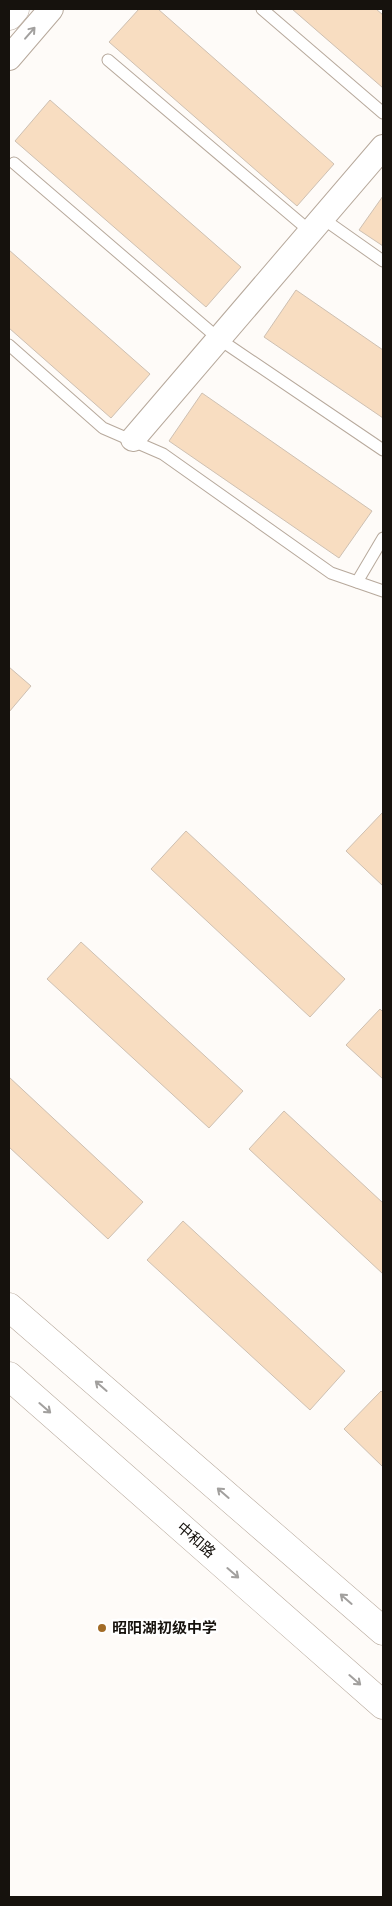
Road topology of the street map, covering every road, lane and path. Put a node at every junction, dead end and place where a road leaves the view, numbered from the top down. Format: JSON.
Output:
{"nodes":[{"id":1,"x":15,"y":9,"type":"edge"},
{"id":2,"x":51,"y":9,"type":"edge"},
{"id":3,"x":262,"y":9,"type":"edge"},
{"id":4,"x":9,"y":16,"type":"edge"},
{"id":5,"x":9,"y":58,"type":"edge"},
{"id":6,"x":108,"y":60,"type":"dead end"},
{"id":7,"x":383,"y":113,"type":"edge"},
{"id":8,"x":383,"y":147,"type":"edge"},
{"id":9,"x":14,"y":163,"type":"dead end"},
{"id":10,"x":316,"y":225,"type":"junction"},
{"id":11,"x":383,"y":261,"type":"edge"},
{"id":12,"x":219,"y":338,"type":"junction"},
{"id":13,"x":9,"y":345,"type":"edge"},
{"id":14,"x":133,"y":439,"type":"junction"},
{"id":15,"x":383,"y":450,"type":"edge"},
{"id":16,"x":383,"y":538,"type":"edge"},
{"id":17,"x":357,"y":582,"type":"junction"},
{"id":18,"x":383,"y":591,"type":"edge"},
{"id":19,"x":9,"y":1307,"type":"edge"},
{"id":20,"x":9,"y":1376,"type":"edge"},
{"id":21,"x":383,"y":1631,"type":"edge"},
{"id":22,"x":383,"y":1705,"type":"edge"}],
"edges":[{"from":1,"to":4,"type":"main road"},
{"from":5,"to":2,"type":"street","one_way":true},
{"from":3,"to":7,"type":"lane"},
{"from":6,"to":10,"type":"lane"},
{"from":8,"to":10,"type":"street"},
{"from":9,"to":12,"type":"lane"},
{"from":10,"to":11,"type":"lane"},
{"from":10,"to":12,"type":"street"},
{"from":12,"to":14,"type":"street"},
{"from":12,"to":15,"type":"lane"},
{"from":13,"to":14,"type":"lane"},
{"from":14,"to":17,"type":"lane"},
{"from":16,"to":17,"type":"lane"},
{"from":17,"to":18,"type":"lane"},
{"from":21,"to":19,"type":"main road","one_way":true},
{"from":20,"to":22,"type":"main road","name":"中和路","one_way":true}]}
